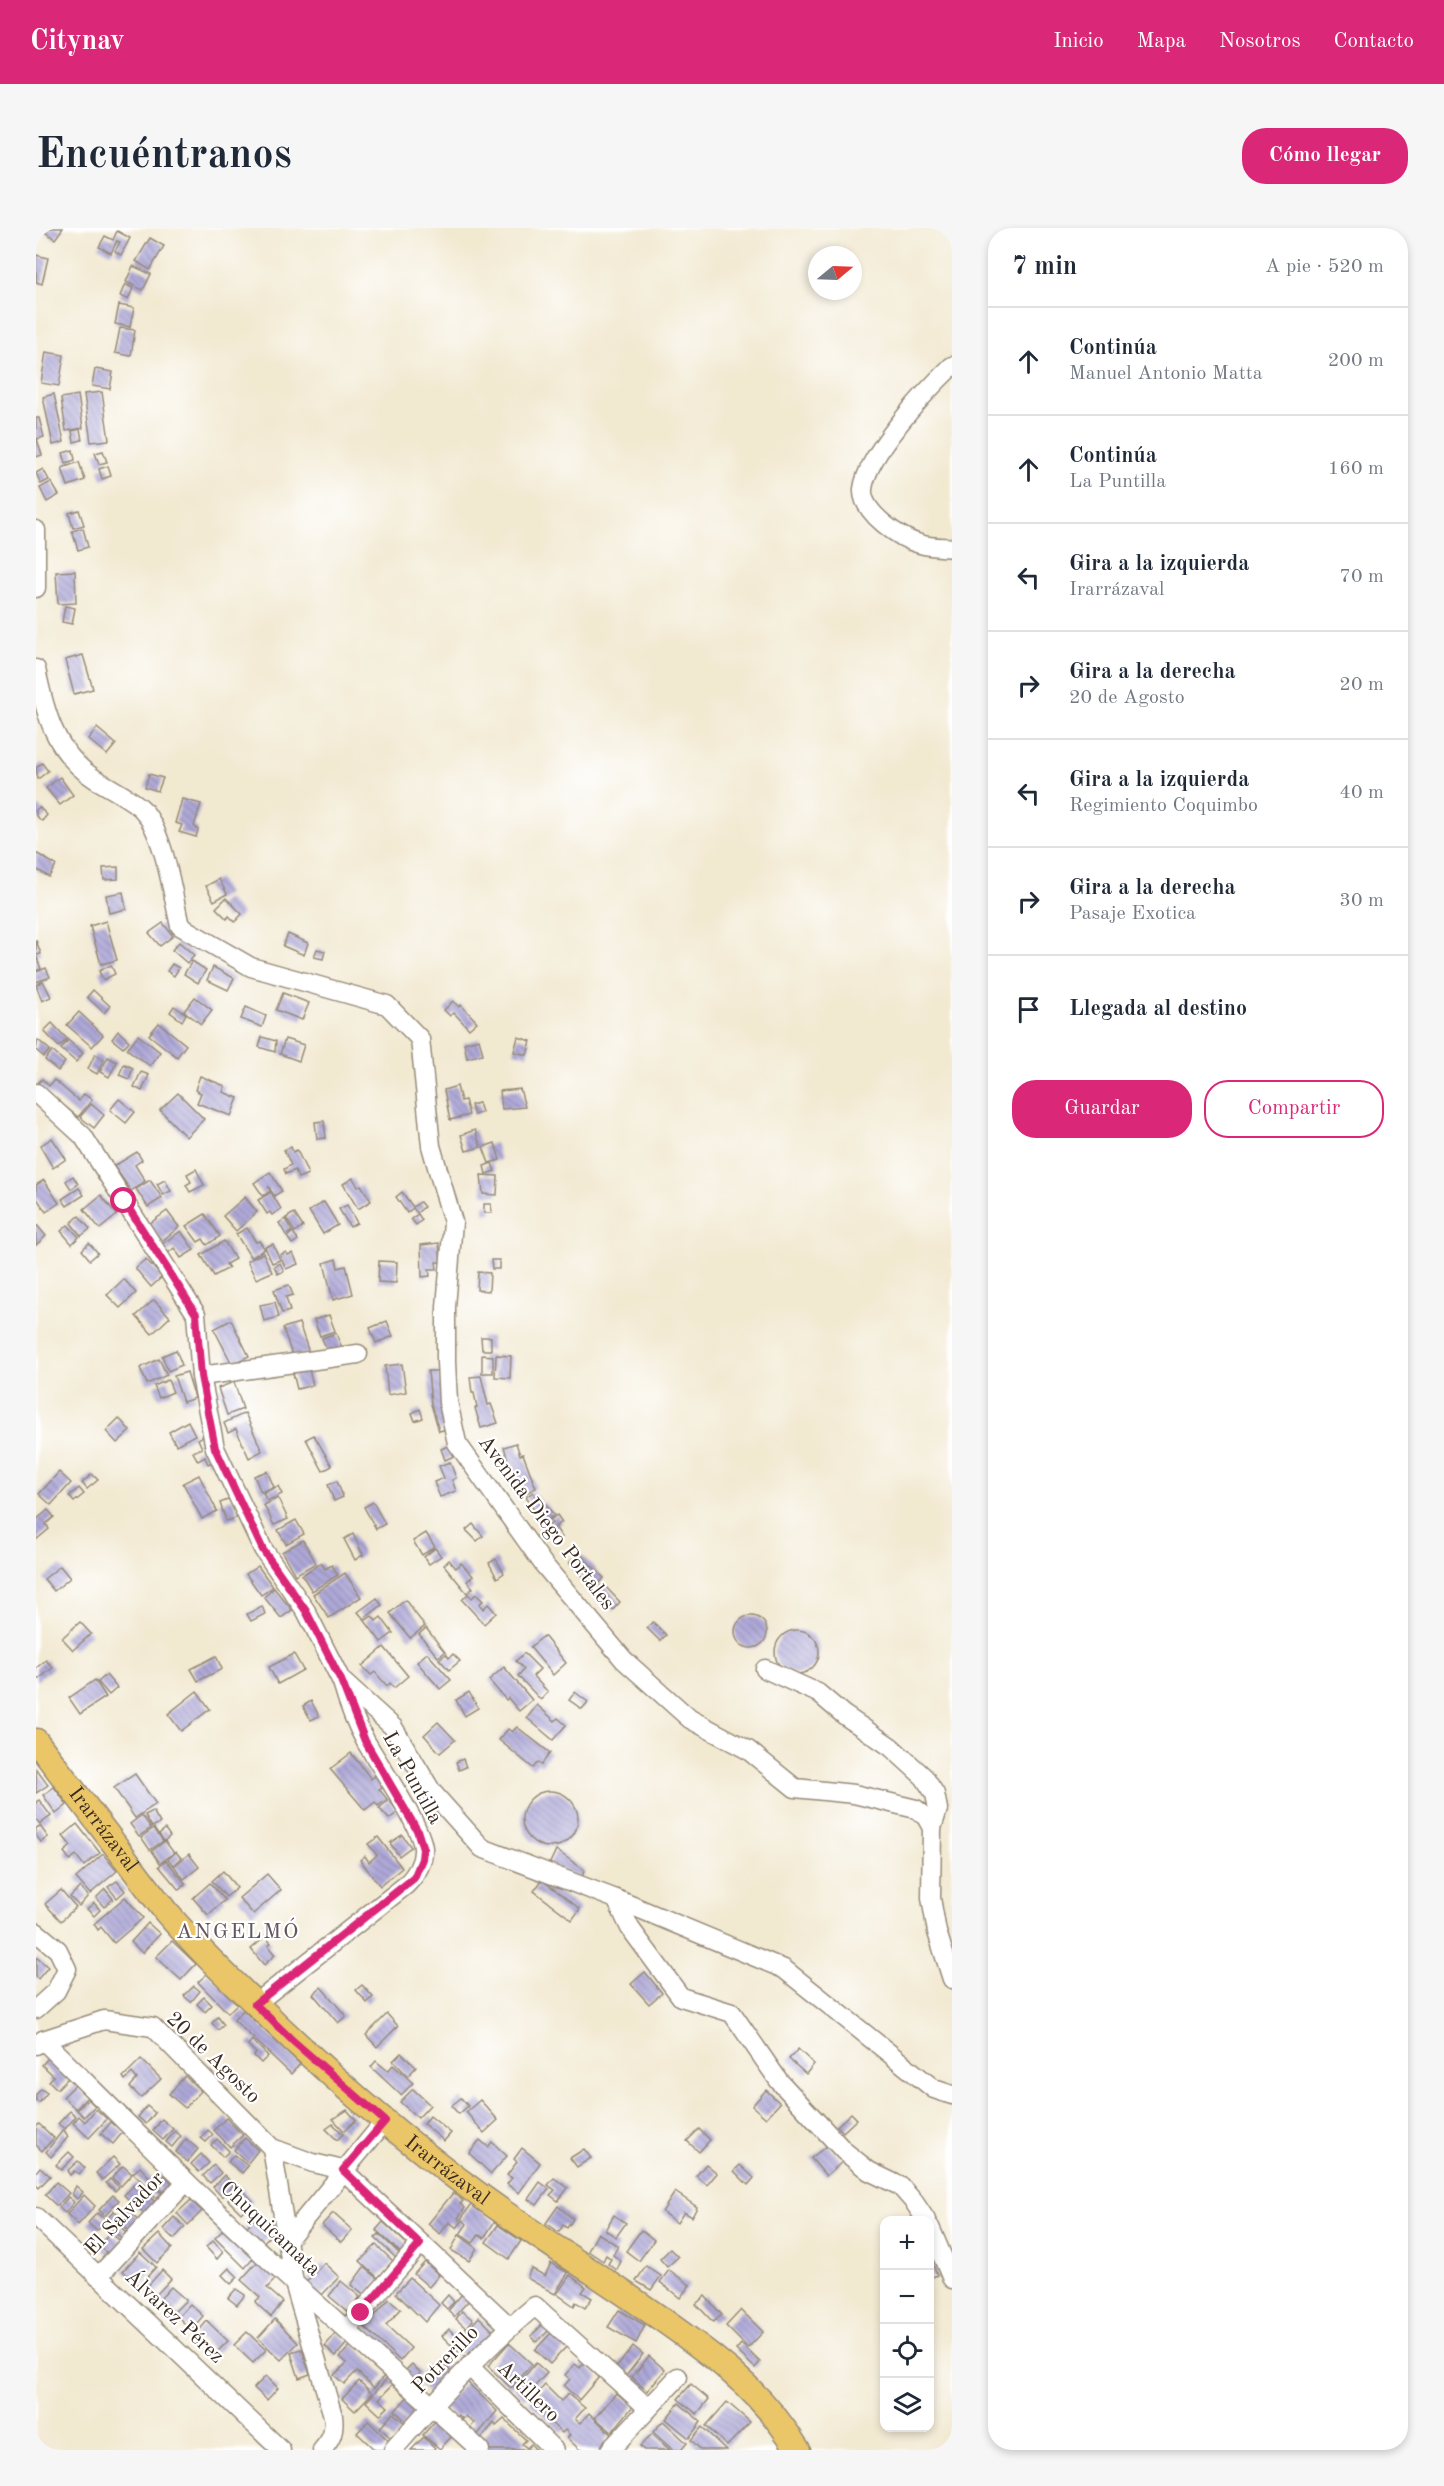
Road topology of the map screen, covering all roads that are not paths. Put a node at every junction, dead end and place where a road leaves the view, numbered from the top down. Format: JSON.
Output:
{"nodes":[{"id":1,"x":952,"y":366,"type":"edge"},
{"id":2,"x":36,"y":530,"type":"edge"},
{"id":3,"x":952,"y":548,"type":"edge"},
{"id":4,"x":36,"y":588,"type":"edge"},
{"id":5,"x":36,"y":669,"type":"edge"},
{"id":6,"x":36,"y":1093,"type":"edge"},
{"id":7,"x":358,"y":1354,"type":"dead end"},
{"id":8,"x":201,"y":1376,"type":"junction"},
{"id":9,"x":765,"y":1669,"type":"dead end"},
{"id":10,"x":341,"y":1680,"type":"junction"},
{"id":11,"x":36,"y":1741,"type":"edge"},
{"id":12,"x":932,"y":1828,"type":"junction"},
{"id":13,"x":616,"y":1899,"type":"junction"},
{"id":14,"x":36,"y":1932,"type":"edge"},
{"id":15,"x":952,"y":1979,"type":"edge"},
{"id":16,"x":255,"y":2004,"type":"junction"},
{"id":17,"x":36,"y":2009,"type":"edge"},
{"id":18,"x":40,"y":2042,"type":"edge"},
{"id":19,"x":952,"y":2095,"type":"edge"},
{"id":20,"x":385,"y":2121,"type":"junction"},
{"id":21,"x":272,"y":2148,"type":"junction"},
{"id":22,"x":343,"y":2170,"type":"junction"},
{"id":23,"x":186,"y":2182,"type":"junction"},
{"id":24,"x":923,"y":2216,"type":"edge"},
{"id":25,"x":36,"y":2217,"type":"edge"},
{"id":26,"x":934,"y":2236,"type":"edge"},
{"id":27,"x":288,"y":2239,"type":"junction"},
{"id":28,"x":420,"y":2244,"type":"junction"},
{"id":29,"x":98,"y":2277,"type":"junction"},
{"id":30,"x":952,"y":2279,"type":"edge"},
{"id":31,"x":294,"y":2283,"type":"junction"},
{"id":32,"x":510,"y":2326,"type":"junction"},
{"id":33,"x":346,"y":2330,"type":"junction"},
{"id":34,"x":469,"y":2367,"type":"junction"},
{"id":35,"x":678,"y":2377,"type":"dead end"},
{"id":36,"x":432,"y":2405,"type":"junction"},
{"id":37,"x":648,"y":2408,"type":"junction"},
{"id":38,"x":281,"y":2450,"type":"edge"},
{"id":39,"x":322,"y":2450,"type":"edge"},
{"id":40,"x":393,"y":2450,"type":"edge"},
{"id":41,"x":480,"y":2450,"type":"edge"},
{"id":42,"x":554,"y":2450,"type":"edge"},
{"id":43,"x":610,"y":2450,"type":"edge"},
{"id":44,"x":798,"y":2450,"type":"edge"}],
"edges":[{"from":1,"to":3,"type":"street"},
{"from":2,"to":4,"type":"street"},
{"from":5,"to":12,"type":"street","name":"Avenida Diego Portales"},
{"from":6,"to":8,"type":"street","name":"La Puntilla"},
{"from":7,"to":8,"type":"street"},
{"from":8,"to":10,"type":"street","name":"La Puntilla"},
{"from":9,"to":12,"type":"street"},
{"from":10,"to":13,"type":"street"},
{"from":10,"to":16,"type":"street","name":"La Puntilla"},
{"from":11,"to":16,"type":"main road","name":"Irarrázaval"},
{"from":12,"to":15,"type":"street"},
{"from":13,"to":19,"type":"street"},
{"from":13,"to":24,"type":"street"},
{"from":14,"to":17,"type":"street"},
{"from":16,"to":20,"type":"main road","name":"Irarrázaval"},
{"from":18,"to":21,"type":"street","name":"20 de Agosto"},
{"from":18,"to":23,"type":"street","name":"Chuquicamata"},
{"from":20,"to":22,"type":"street"},
{"from":20,"to":44,"type":"main road","name":"Irarrázaval"},
{"from":21,"to":22,"type":"street","name":"20 de Agosto"},
{"from":21,"to":27,"type":"street"},
{"from":22,"to":27,"type":"street"},
{"from":22,"to":28,"type":"street"},
{"from":23,"to":29,"type":"street","name":"El Salvador"},
{"from":23,"to":31,"type":"street","name":"Chuquicamata"},
{"from":25,"to":29,"type":"street","name":"Álvarez Pérez"},
{"from":26,"to":30,"type":"street"},
{"from":27,"to":31,"type":"street"},
{"from":28,"to":32,"type":"street"},
{"from":28,"to":33,"type":"street"},
{"from":29,"to":38,"type":"street","name":"Álvarez Pérez"},
{"from":31,"to":33,"type":"street","name":"Chuquicamata"},
{"from":31,"to":39,"type":"street"},
{"from":32,"to":34,"type":"street","name":"Potrerillo"},
{"from":32,"to":37,"type":"street","name":"Potrerillo"},
{"from":33,"to":36,"type":"street","name":"Chuquicamata"},
{"from":34,"to":36,"type":"street","name":"Potrerillo"},
{"from":34,"to":42,"type":"street","name":"Artillero"},
{"from":35,"to":37,"type":"street"},
{"from":36,"to":40,"type":"street","name":"Potrerillo"},
{"from":36,"to":41,"type":"street","name":"Chuquicamata"},
{"from":37,"to":43,"type":"street"}]}
